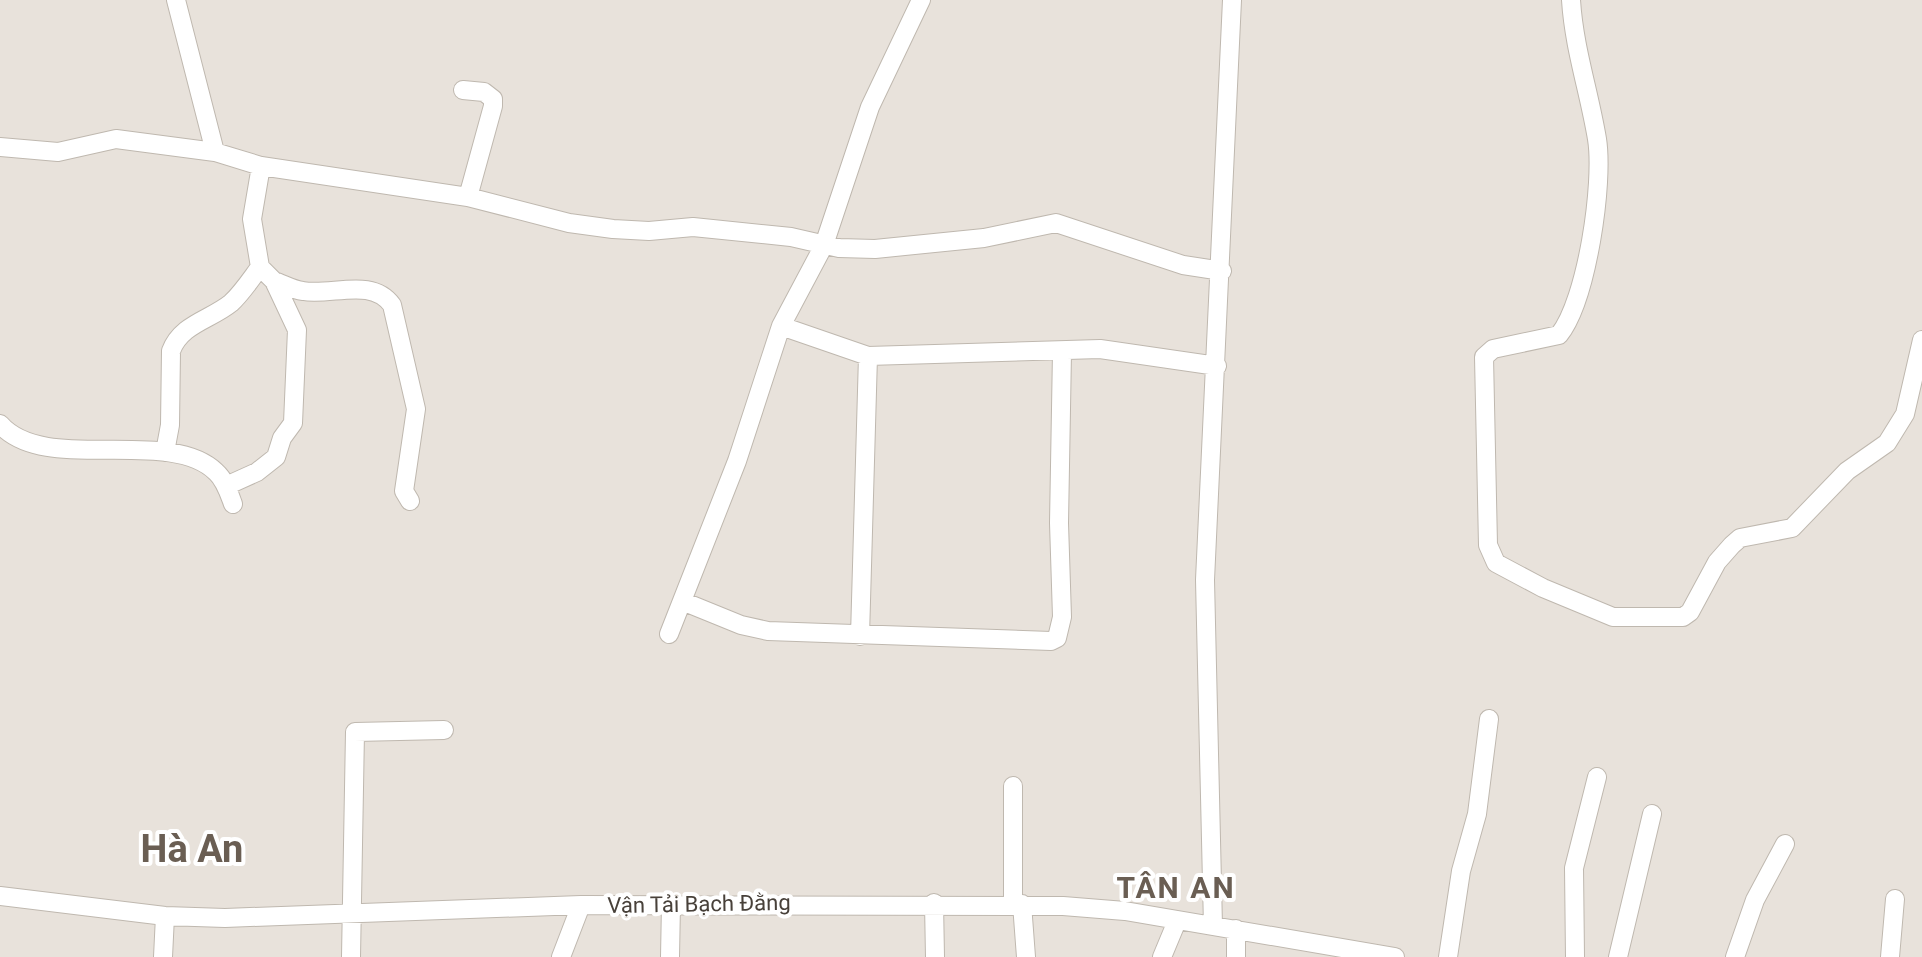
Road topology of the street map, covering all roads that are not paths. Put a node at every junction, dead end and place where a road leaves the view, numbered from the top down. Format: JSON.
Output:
{"nodes":[{"id":1,"x":176,"y":0,"type":"edge"},
{"id":2,"x":921,"y":0,"type":"edge"},
{"id":3,"x":1232,"y":0,"type":"edge"},
{"id":4,"x":1571,"y":0,"type":"edge"},
{"id":5,"x":463,"y":90,"type":"dead end"},
{"id":6,"x":0,"y":147,"type":"edge"},
{"id":7,"x":215,"y":152,"type":"junction"},
{"id":8,"x":261,"y":166,"type":"junction"},
{"id":9,"x":468,"y":197,"type":"junction"},
{"id":10,"x":824,"y":245,"type":"junction"},
{"id":11,"x":260,"y":267,"type":"junction"},
{"id":12,"x":1222,"y":271,"type":"junction"},
{"id":13,"x":274,"y":281,"type":"junction"},
{"id":14,"x":781,"y":326,"type":"junction"},
{"id":15,"x":1922,"y":340,"type":"edge"},
{"id":16,"x":1062,"y":352,"type":"junction"},
{"id":17,"x":868,"y":356,"type":"junction"},
{"id":18,"x":1217,"y":366,"type":"junction"},
{"id":19,"x":1918,"y":389,"type":"edge"},
{"id":20,"x":0,"y":424,"type":"edge"},
{"id":21,"x":165,"y":452,"type":"junction"},
{"id":22,"x":226,"y":486,"type":"junction"},
{"id":23,"x":410,"y":501,"type":"dead end"},
{"id":24,"x":233,"y":504,"type":"dead end"},
{"id":25,"x":682,"y":601,"type":"junction"},
{"id":26,"x":669,"y":634,"type":"dead end"},
{"id":27,"x":860,"y":636,"type":"junction"},
{"id":28,"x":1489,"y":719,"type":"dead end"},
{"id":29,"x":444,"y":730,"type":"dead end"},
{"id":30,"x":1597,"y":777,"type":"dead end"},
{"id":31,"x":1013,"y":786,"type":"dead end"},
{"id":32,"x":1652,"y":814,"type":"dead end"},
{"id":33,"x":1785,"y":844,"type":"dead end"},
{"id":34,"x":0,"y":896,"type":"edge"},
{"id":35,"x":1895,"y":899,"type":"dead end"},
{"id":36,"x":934,"y":903,"type":"junction"},
{"id":37,"x":671,"y":904,"type":"junction"},
{"id":38,"x":1018,"y":904,"type":"junction"},
{"id":39,"x":581,"y":905,"type":"junction"},
{"id":40,"x":351,"y":914,"type":"junction"},
{"id":41,"x":165,"y":916,"type":"junction"},
{"id":42,"x":1177,"y":921,"type":"junction"},
{"id":43,"x":1213,"y":926,"type":"junction"},
{"id":44,"x":1236,"y":929,"type":"junction"},
{"id":45,"x":163,"y":957,"type":"edge"},
{"id":46,"x":351,"y":957,"type":"edge"},
{"id":47,"x":561,"y":957,"type":"edge"},
{"id":48,"x":670,"y":957,"type":"edge"},
{"id":49,"x":935,"y":957,"type":"edge"},
{"id":50,"x":1026,"y":957,"type":"edge"},
{"id":51,"x":1162,"y":957,"type":"edge"},
{"id":52,"x":1236,"y":957,"type":"edge"},
{"id":53,"x":1395,"y":957,"type":"edge"},
{"id":54,"x":1448,"y":957,"type":"edge"},
{"id":55,"x":1575,"y":957,"type":"edge"},
{"id":56,"x":1618,"y":957,"type":"edge"},
{"id":57,"x":1735,"y":957,"type":"edge"},
{"id":58,"x":1890,"y":957,"type":"edge"}],
"edges":[{"from":1,"to":7,"type":"street"},
{"from":2,"to":10,"type":"street"},
{"from":3,"to":12,"type":"street"},
{"from":4,"to":19,"type":"street"},
{"from":5,"to":9,"type":"street"},
{"from":6,"to":7,"type":"street"},
{"from":7,"to":8,"type":"street"},
{"from":8,"to":9,"type":"street"},
{"from":8,"to":11,"type":"street"},
{"from":9,"to":10,"type":"street"},
{"from":10,"to":12,"type":"street"},
{"from":10,"to":14,"type":"street"},
{"from":11,"to":13,"type":"street"},
{"from":11,"to":21,"type":"street"},
{"from":12,"to":18,"type":"street"},
{"from":13,"to":22,"type":"street"},
{"from":13,"to":23,"type":"street"},
{"from":14,"to":17,"type":"street"},
{"from":14,"to":25,"type":"street"},
{"from":15,"to":19,"type":"street"},
{"from":16,"to":17,"type":"street"},
{"from":16,"to":18,"type":"street"},
{"from":16,"to":27,"type":"street"},
{"from":17,"to":27,"type":"street"},
{"from":18,"to":43,"type":"street"},
{"from":20,"to":21,"type":"street"},
{"from":21,"to":22,"type":"street"},
{"from":22,"to":24,"type":"street"},
{"from":25,"to":26,"type":"street"},
{"from":25,"to":27,"type":"street"},
{"from":28,"to":54,"type":"street"},
{"from":29,"to":40,"type":"street"},
{"from":30,"to":55,"type":"street"},
{"from":31,"to":38,"type":"street"},
{"from":32,"to":56,"type":"street"},
{"from":33,"to":57,"type":"street"},
{"from":34,"to":41,"type":"street","name":"Vận Tải Bạch Đằng"},
{"from":35,"to":58,"type":"street"},
{"from":36,"to":37,"type":"street","name":"Vận Tải Bạch Đằng"},
{"from":36,"to":38,"type":"street","name":"Vận Tải Bạch Đằng"},
{"from":36,"to":49,"type":"street"},
{"from":37,"to":39,"type":"street","name":"Vận Tải Bạch Đằng"},
{"from":37,"to":48,"type":"street"},
{"from":38,"to":42,"type":"street","name":"Vận Tải Bạch Đằng"},
{"from":38,"to":50,"type":"street"},
{"from":39,"to":40,"type":"street","name":"Vận Tải Bạch Đằng"},
{"from":39,"to":47,"type":"street"},
{"from":40,"to":41,"type":"street","name":"Vận Tải Bạch Đằng"},
{"from":40,"to":46,"type":"street"},
{"from":41,"to":45,"type":"street"},
{"from":42,"to":43,"type":"street","name":"Vận Tải Bạch Đằng"},
{"from":42,"to":51,"type":"street"},
{"from":43,"to":44,"type":"street","name":"Vận Tải Bạch Đằng"},
{"from":44,"to":52,"type":"street"},
{"from":44,"to":53,"type":"street","name":"Vận Tải Bạch Đằng"}]}
